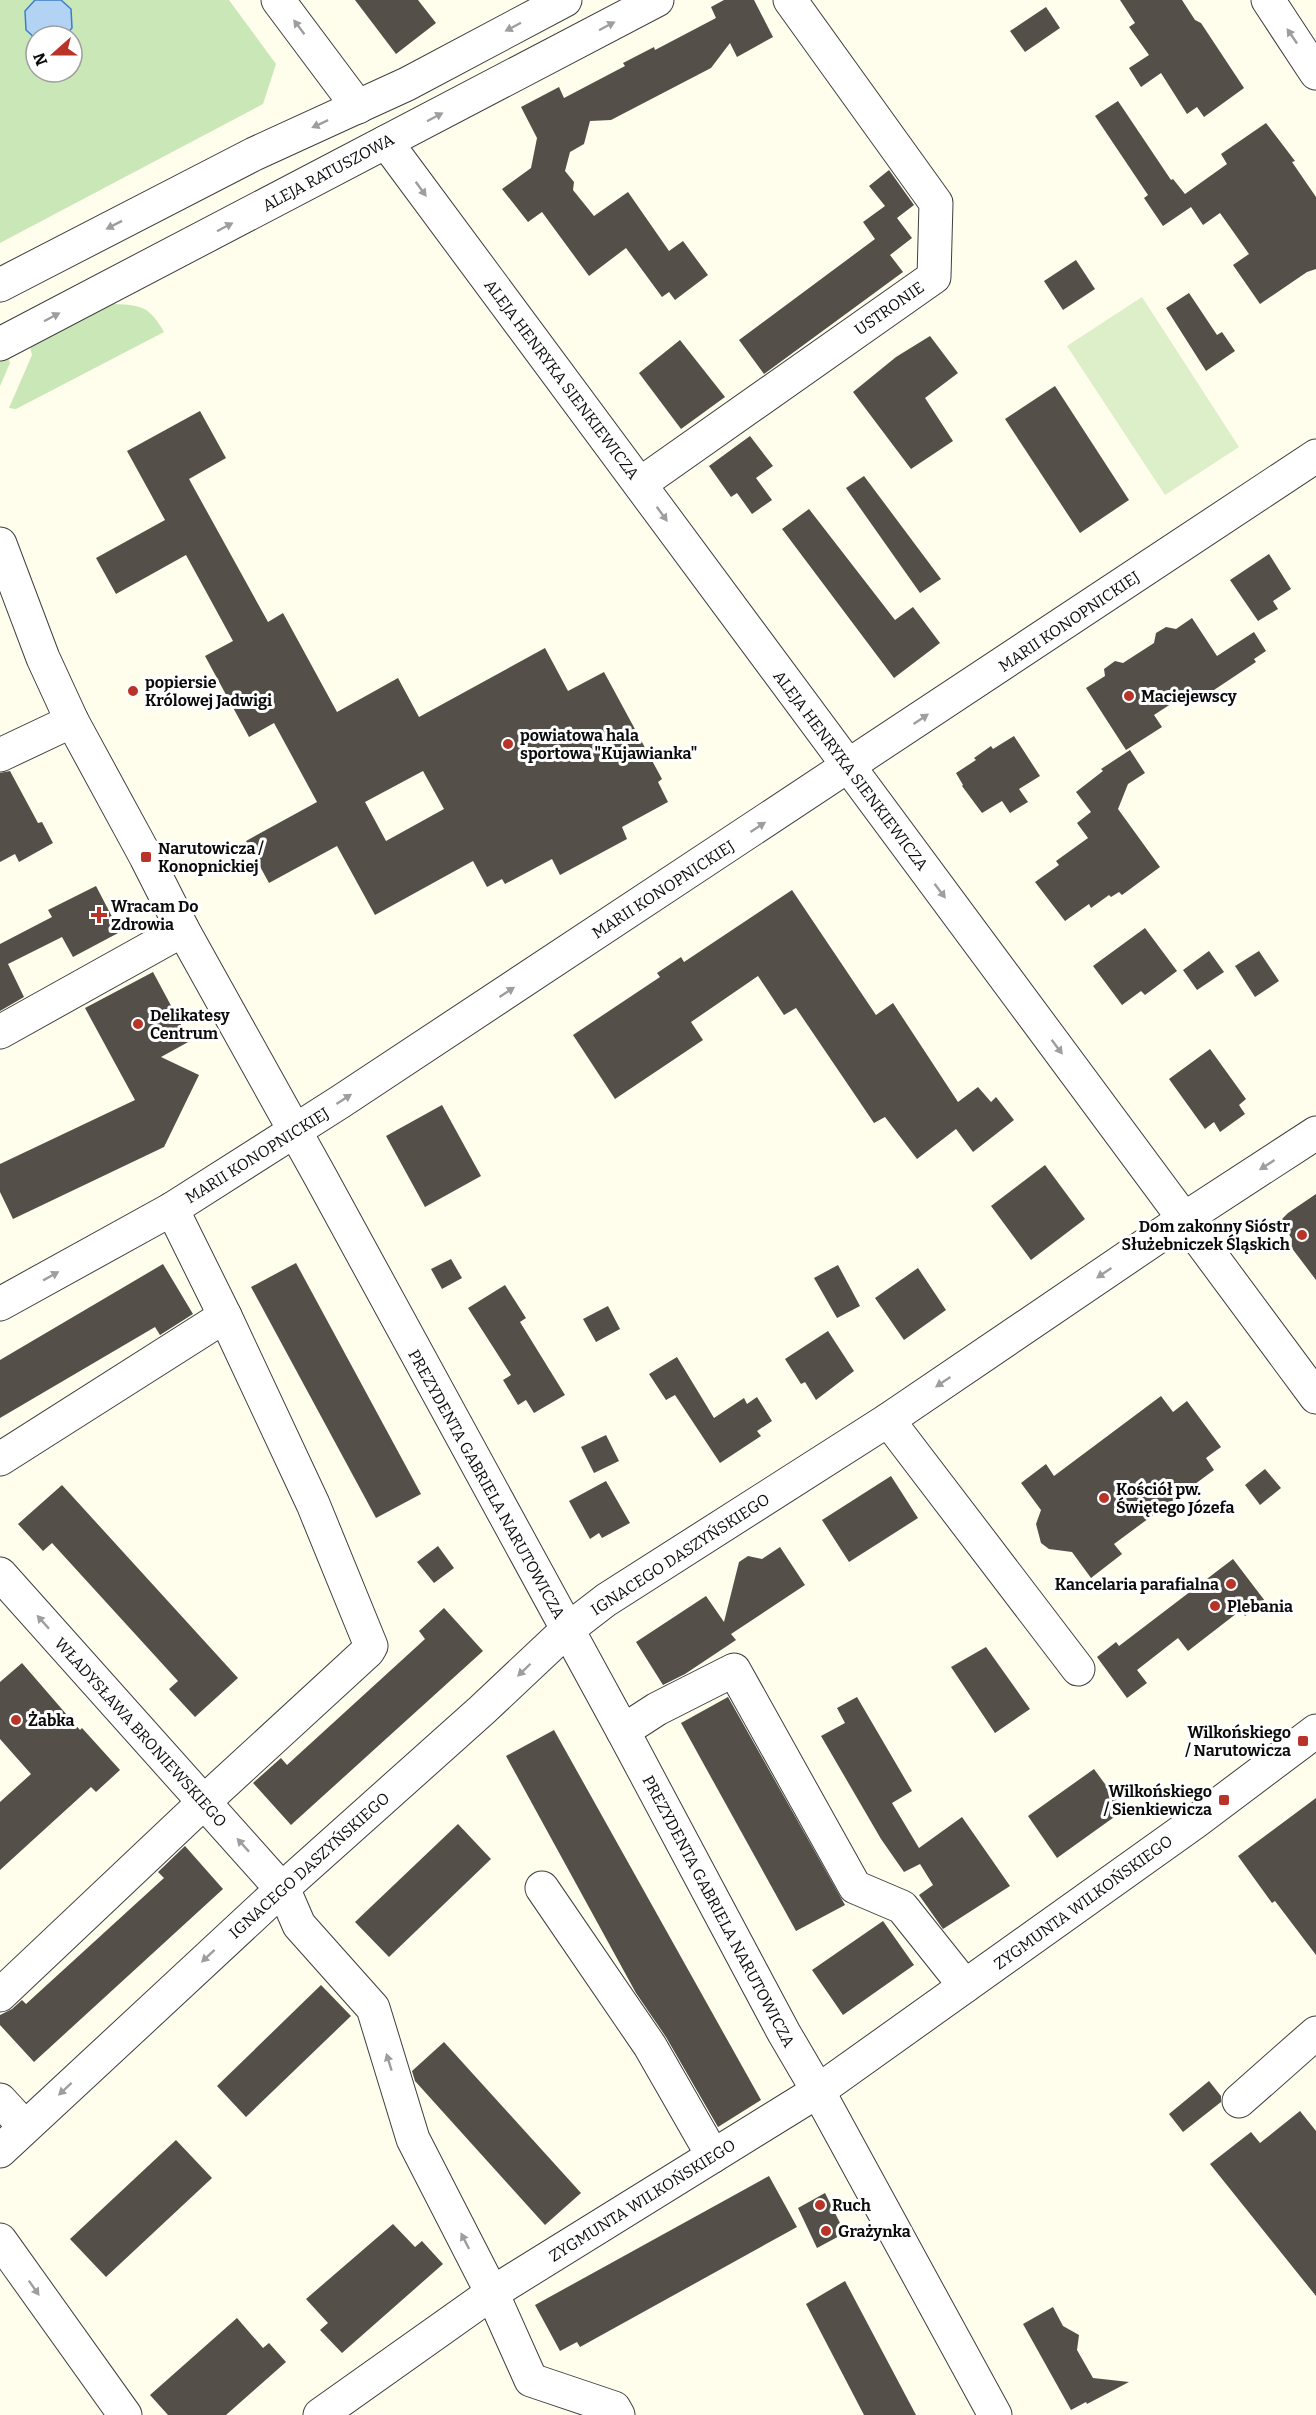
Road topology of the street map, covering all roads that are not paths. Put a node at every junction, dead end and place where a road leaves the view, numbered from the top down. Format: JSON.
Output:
{"nodes":[{"id":1,"x":278,"y":0,"type":"edge"},
{"id":2,"x":565,"y":0,"type":"edge"},
{"id":3,"x":657,"y":0,"type":"edge"},
{"id":4,"x":790,"y":0,"type":"edge"},
{"id":5,"x":1268,"y":0,"type":"edge"},
{"id":6,"x":1316,"y":73,"type":"edge"},
{"id":7,"x":358,"y":106,"type":"junction"},
{"id":8,"x":386,"y":142,"type":"junction"},
{"id":9,"x":0,"y":285,"type":"edge"},
{"id":10,"x":0,"y":344,"type":"edge"},
{"id":11,"x":1316,"y":456,"type":"edge"},
{"id":12,"x":640,"y":484,"type":"junction"},
{"id":13,"x":0,"y":544,"type":"edge"},
{"id":14,"x":72,"y":721,"type":"junction"},
{"id":15,"x":0,"y":755,"type":"edge"},
{"id":16,"x":849,"y":767,"type":"junction"},
{"id":17,"x":183,"y":930,"type":"junction"},
{"id":18,"x":0,"y":1032,"type":"edge"},
{"id":19,"x":295,"y":1130,"type":"junction"},
{"id":20,"x":1316,"y":1133,"type":"edge"},
{"id":21,"x":172,"y":1209,"type":"junction"},
{"id":22,"x":1184,"y":1219,"type":"junction"},
{"id":23,"x":0,"y":1304,"type":"edge"},
{"id":24,"x":225,"y":1316,"type":"junction"},
{"id":25,"x":1316,"y":1397,"type":"edge"},
{"id":26,"x":888,"y":1420,"type":"junction"},
{"id":27,"x":0,"y":1459,"type":"edge"},
{"id":28,"x":0,"y":1574,"type":"edge"},
{"id":29,"x":567,"y":1630,"type":"junction"},
{"id":30,"x":1078,"y":1670,"type":"dead end"},
{"id":31,"x":623,"y":1731,"type":"junction"},
{"id":32,"x":1316,"y":1731,"type":"edge"},
{"id":33,"x":205,"y":1803,"type":"junction"},
{"id":34,"x":283,"y":1888,"type":"junction"},
{"id":35,"x":542,"y":1888,"type":"dead end"},
{"id":36,"x":965,"y":1986,"type":"junction"},
{"id":37,"x":0,"y":1995,"type":"edge"},
{"id":38,"x":1316,"y":2033,"type":"edge"},
{"id":39,"x":818,"y":2091,"type":"junction"},
{"id":40,"x":0,"y":2100,"type":"edge"},
{"id":41,"x":1239,"y":2101,"type":"dead end"},
{"id":42,"x":24,"y":2126,"type":"junction"},
{"id":43,"x":0,"y":2151,"type":"edge"},
{"id":44,"x":713,"y":2156,"type":"junction"},
{"id":45,"x":0,"y":2240,"type":"edge"},
{"id":46,"x":492,"y":2293,"type":"junction"},
{"id":47,"x":125,"y":2415,"type":"edge"},
{"id":48,"x":320,"y":2415,"type":"edge"},
{"id":49,"x":618,"y":2415,"type":"edge"},
{"id":50,"x":994,"y":2415,"type":"edge"}],
"edges":[{"from":7,"to":1,"type":"street","one_way":true},
{"from":2,"to":7,"type":"street","one_way":true},
{"from":8,"to":3,"type":"street","name":"ALEJA RATUSZOWA","one_way":true},
{"from":4,"to":12,"type":"street","name":"USTRONIE"},
{"from":6,"to":5,"type":"street","one_way":true},
{"from":7,"to":9,"type":"street","one_way":true},
{"from":10,"to":8,"type":"street","name":"ALEJA RATUSZOWA","one_way":true},
{"from":8,"to":12,"type":"street","name":"ALEJA HENRYKA SIENKIEWICZA","one_way":true},
{"from":16,"to":11,"type":"street","name":"MARII KONOPNICKIEJ","one_way":true},
{"from":12,"to":16,"type":"street","name":"ALEJA HENRYKA SIENKIEWICZA","one_way":true},
{"from":13,"to":14,"type":"street","name":"PREZYDENTA GABRIELA NARUTOWICZA"},
{"from":14,"to":15,"type":"street"},
{"from":14,"to":17,"type":"street","name":"PREZYDENTA GABRIELA NARUTOWICZA"},
{"from":19,"to":16,"type":"street","name":"MARII KONOPNICKIEJ","one_way":true},
{"from":16,"to":22,"type":"street","name":"ALEJA HENRYKA SIENKIEWICZA","one_way":true},
{"from":17,"to":18,"type":"street"},
{"from":17,"to":19,"type":"street","name":"PREZYDENTA GABRIELA NARUTOWICZA"},
{"from":19,"to":21,"type":"street","name":"MARII KONOPNICKIEJ"},
{"from":19,"to":29,"type":"street","name":"PREZYDENTA GABRIELA NARUTOWICZA"},
{"from":20,"to":22,"type":"street","name":"IGNACEGO DASZYŃSKIEGO","one_way":true},
{"from":23,"to":21,"type":"street","name":"MARII KONOPNICKIEJ","one_way":true},
{"from":21,"to":24,"type":"street"},
{"from":22,"to":25,"type":"street","name":"ALEJA HENRYKA SIENKIEWICZA"},
{"from":22,"to":26,"type":"street","name":"IGNACEGO DASZYŃSKIEGO","one_way":true},
{"from":24,"to":27,"type":"street"},
{"from":24,"to":33,"type":"street"},
{"from":26,"to":29,"type":"street","name":"IGNACEGO DASZYŃSKIEGO"},
{"from":26,"to":30,"type":"street"},
{"from":33,"to":28,"type":"street","name":"WŁADYSŁAWA BRONIEWSKIEGO","one_way":true},
{"from":29,"to":31,"type":"street","name":"PREZYDENTA GABRIELA NARUTOWICZA"},
{"from":29,"to":34,"type":"street","name":"IGNACEGO DASZYŃSKIEGO","one_way":true},
{"from":31,"to":36,"type":"street"},
{"from":31,"to":39,"type":"street","name":"PREZYDENTA GABRIELA NARUTOWICZA"},
{"from":32,"to":36,"type":"street","name":"ZYGMUNTA WILKOŃSKIEGO"},
{"from":34,"to":33,"type":"street","name":"WŁADYSŁAWA BRONIEWSKIEGO","one_way":true},
{"from":33,"to":37,"type":"street"},
{"from":34,"to":42,"type":"street","name":"IGNACEGO DASZYŃSKIEGO","one_way":true},
{"from":46,"to":34,"type":"street","name":"WŁADYSŁAWA BRONIEWSKIEGO","one_way":true},
{"from":35,"to":44,"type":"street"},
{"from":36,"to":39,"type":"street","name":"ZYGMUNTA WILKOŃSKIEGO"},
{"from":38,"to":41,"type":"street"},
{"from":39,"to":44,"type":"street","name":"ZYGMUNTA WILKOŃSKIEGO"},
{"from":39,"to":50,"type":"street","name":"PREZYDENTA GABRIELA NARUTOWICZA"},
{"from":40,"to":42,"type":"street"},
{"from":42,"to":43,"type":"street","name":"IGNACEGO DASZYŃSKIEGO"},
{"from":44,"to":46,"type":"street","name":"ZYGMUNTA WILKOŃSKIEGO"},
{"from":45,"to":47,"type":"street","one_way":true},
{"from":46,"to":48,"type":"street","name":"ZYGMUNTA WILKOŃSKIEGO"},
{"from":46,"to":49,"type":"street","name":"WŁADYSŁAWA BRONIEWSKIEGO"}]}
